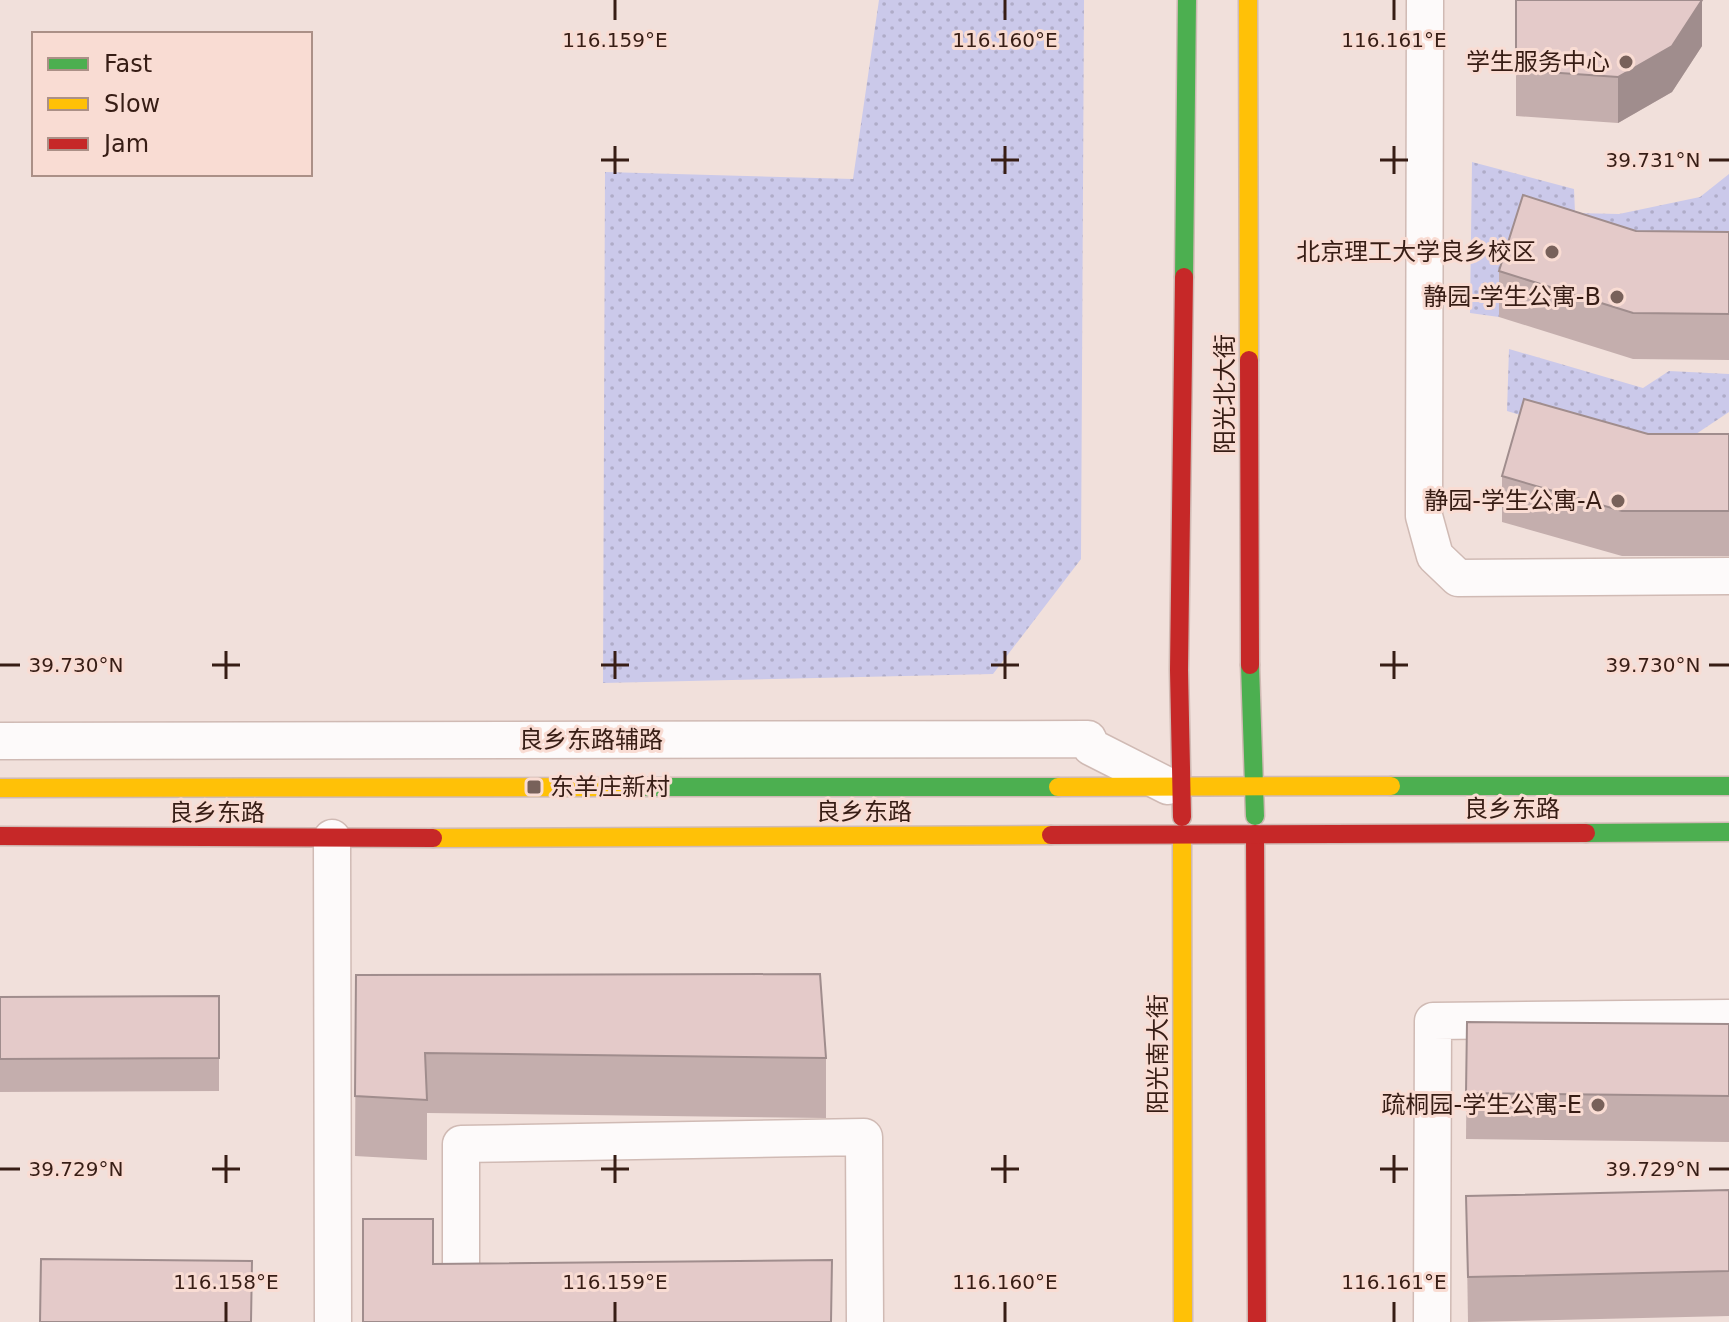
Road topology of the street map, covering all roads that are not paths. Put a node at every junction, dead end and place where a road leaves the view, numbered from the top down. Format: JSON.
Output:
{"nodes":[{"id":1,"x":1187,"y":0,"type":"edge"},
{"id":2,"x":1248,"y":0,"type":"edge"},
{"id":3,"x":1425,"y":0,"type":"edge"},
{"id":4,"x":1729,"y":576,"type":"edge"},
{"id":5,"x":0,"y":741,"type":"edge"},
{"id":6,"x":1175,"y":786,"type":"junction"},
{"id":7,"x":1729,"y":786,"type":"edge"},
{"id":8,"x":0,"y":788,"type":"edge"},
{"id":9,"x":1255,"y":788,"type":"junction"},
{"id":10,"x":1729,"y":832,"type":"edge"},
{"id":11,"x":1255,"y":834,"type":"junction"},
{"id":12,"x":1182,"y":835,"type":"junction"},
{"id":13,"x":0,"y":836,"type":"edge"},
{"id":14,"x":332,"y":838,"type":"junction"},
{"id":15,"x":1729,"y":1018,"type":"edge"},
{"id":16,"x":333,"y":1322,"type":"edge"},
{"id":17,"x":461,"y":1322,"type":"edge"},
{"id":18,"x":865,"y":1322,"type":"edge"},
{"id":19,"x":1183,"y":1322,"type":"edge"},
{"id":20,"x":1257,"y":1322,"type":"edge"},
{"id":21,"x":1432,"y":1322,"type":"edge"}],
"edges":[{"from":1,"to":6,"type":"main road","name":"阳光北大街"},
{"from":2,"to":9,"type":"main road","name":"阳光北大街"},
{"from":3,"to":4,"type":"street"},
{"from":5,"to":6,"type":"street","name":"良乡东路辅路"},
{"from":6,"to":8,"type":"main road","name":"良乡东路"},
{"from":6,"to":9,"type":"main road","name":"良乡东路"},
{"from":6,"to":12,"type":"main road","name":"阳光南大街"},
{"from":7,"to":9,"type":"main road","name":"良乡东路"},
{"from":9,"to":11,"type":"main road"},
{"from":10,"to":11,"type":"main road","name":"良乡东路"},
{"from":11,"to":12,"type":"main road","name":"良乡东路"},
{"from":11,"to":20,"type":"main road"},
{"from":12,"to":14,"type":"main road","name":"良乡东路"},
{"from":12,"to":19,"type":"main road","name":"阳光南大街"},
{"from":13,"to":14,"type":"main road","name":"良乡东路"},
{"from":14,"to":16,"type":"street"},
{"from":15,"to":21,"type":"street"},
{"from":17,"to":18,"type":"street"}]}
